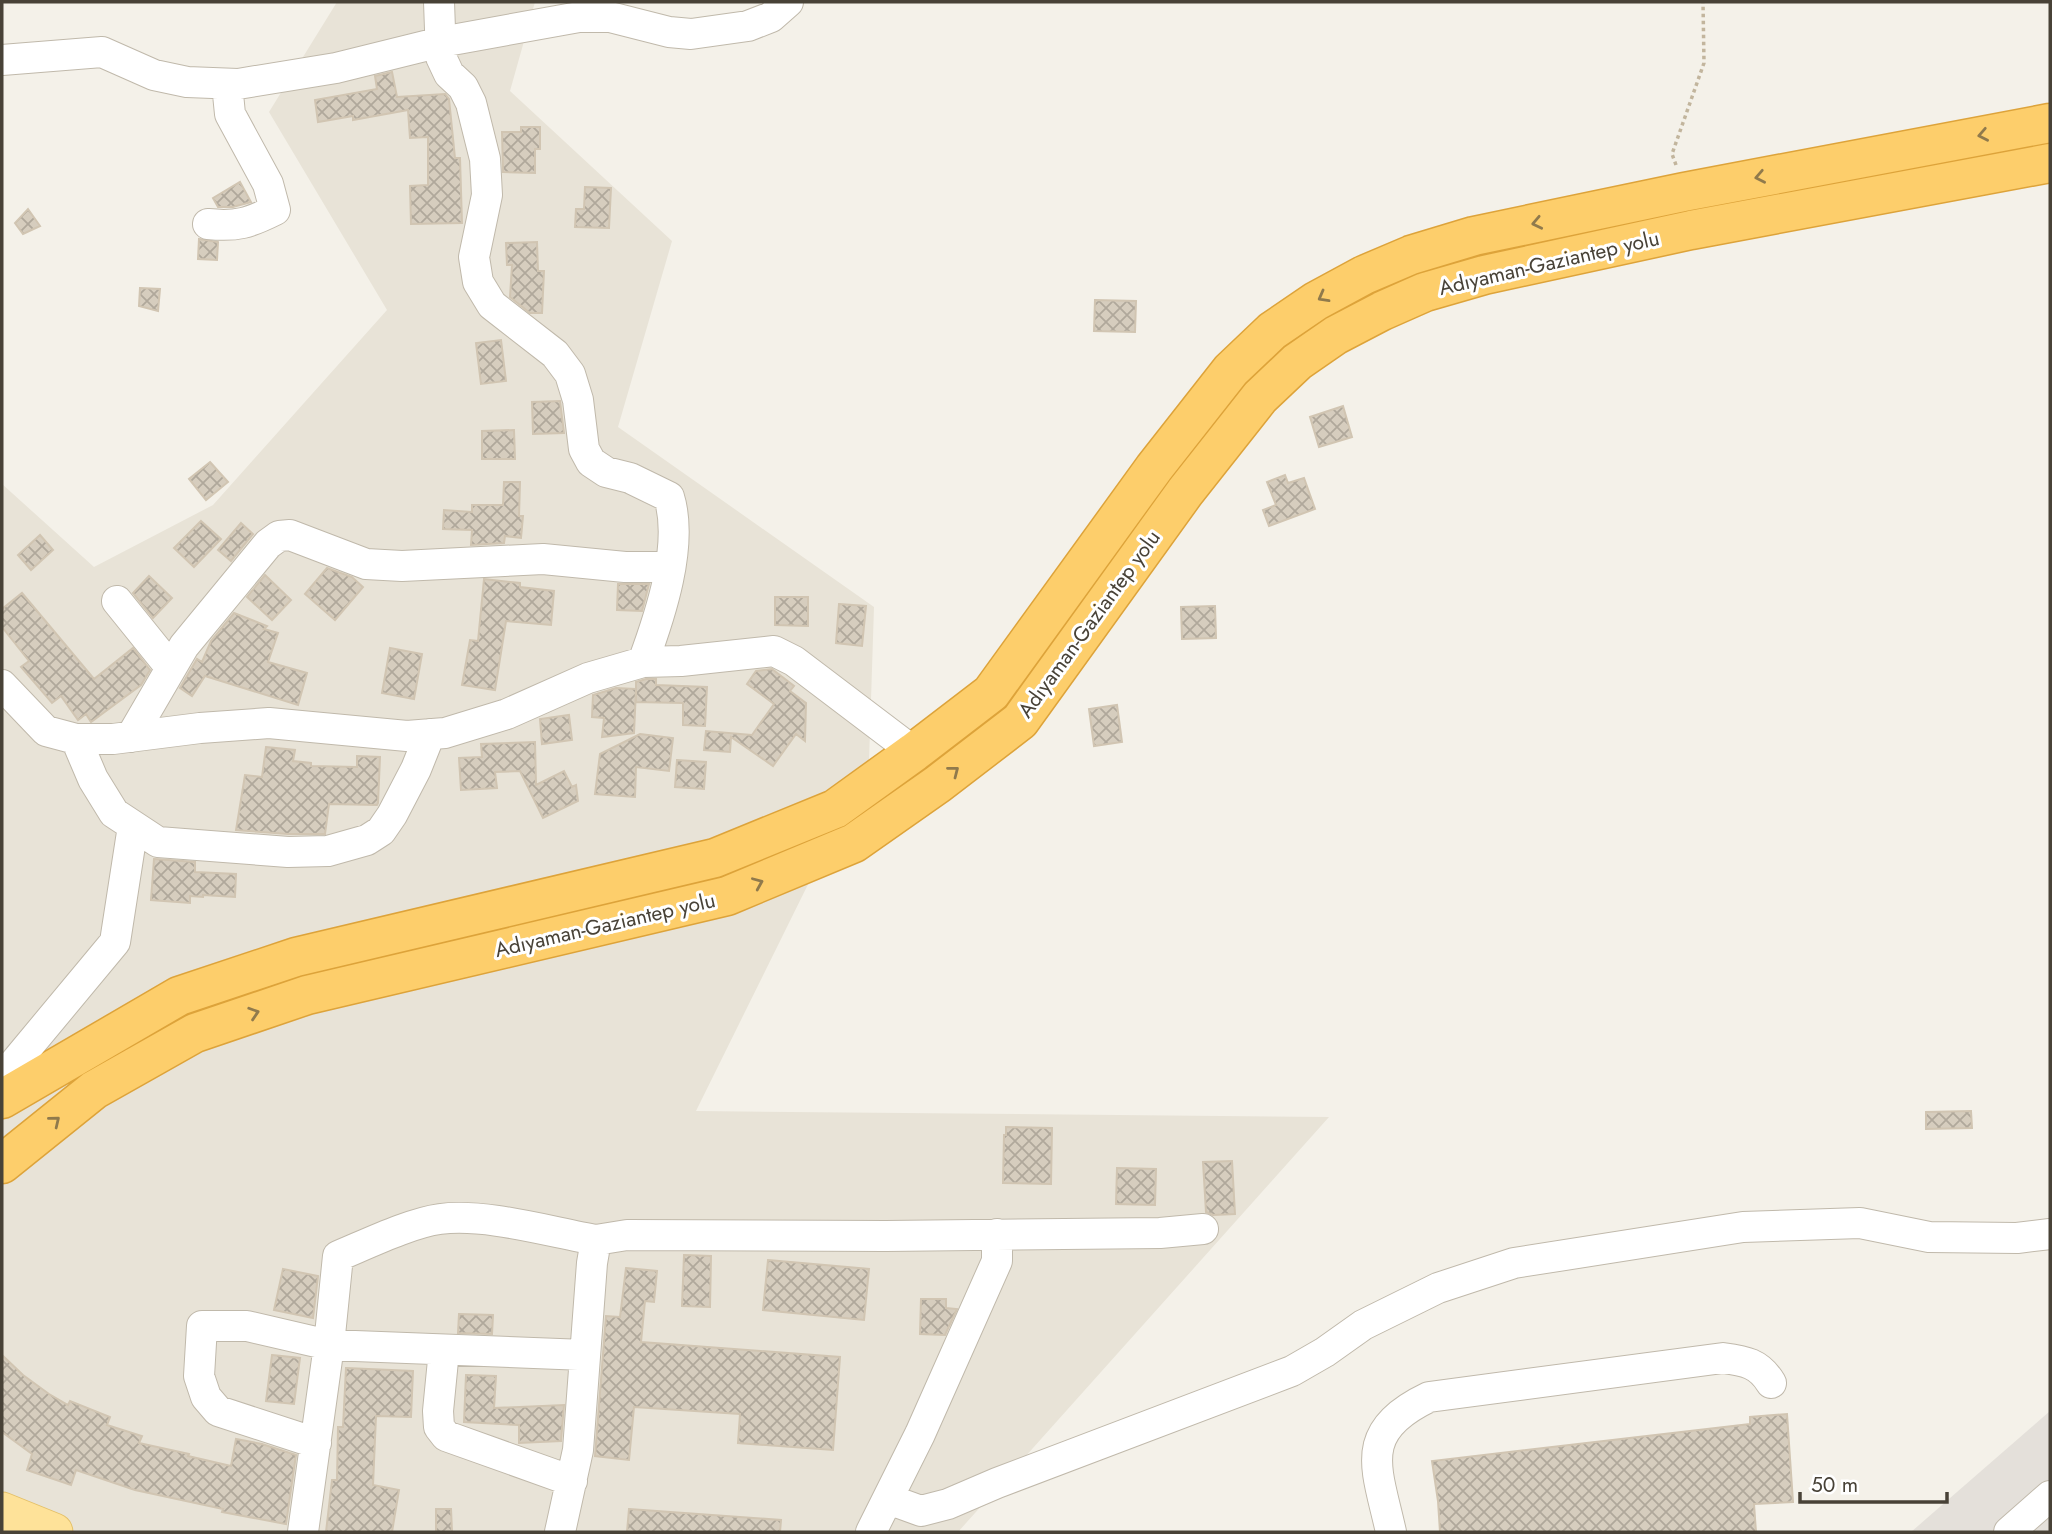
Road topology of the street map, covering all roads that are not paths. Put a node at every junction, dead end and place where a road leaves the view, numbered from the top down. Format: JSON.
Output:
{"nodes":[{"id":1,"x":439,"y":2,"type":"edge"},
{"id":2,"x":788,"y":2,"type":"edge"},
{"id":3,"x":441,"y":42,"type":"junction"},
{"id":4,"x":2,"y":60,"type":"edge"},
{"id":5,"x":227,"y":84,"type":"junction"},
{"id":6,"x":2050,"y":123,"type":"edge"},
{"id":7,"x":2050,"y":163,"type":"edge"},
{"id":8,"x":208,"y":224,"type":"dead end"},
{"id":9,"x":669,"y":567,"type":"junction"},
{"id":10,"x":117,"y":601,"type":"dead end"},
{"id":11,"x":643,"y":663,"type":"junction"},
{"id":12,"x":171,"y":668,"type":"junction"},
{"id":13,"x":2,"y":685,"type":"edge"},
{"id":14,"x":430,"y":734,"type":"junction"},
{"id":15,"x":131,"y":737,"type":"junction"},
{"id":16,"x":76,"y":739,"type":"junction"},
{"id":17,"x":914,"y":752,"type":"junction"},
{"id":18,"x":133,"y":826,"type":"junction"},
{"id":19,"x":2,"y":1078,"type":"edge"},
{"id":20,"x":2,"y":1099,"type":"edge"},
{"id":21,"x":2,"y":1164,"type":"edge"},
{"id":22,"x":1203,"y":1229,"type":"dead end"},
{"id":23,"x":997,"y":1234,"type":"junction"},
{"id":24,"x":2050,"y":1234,"type":"edge"},
{"id":25,"x":596,"y":1240,"type":"junction"},
{"id":26,"x":329,"y":1345,"type":"junction"},
{"id":27,"x":444,"y":1350,"type":"junction"},
{"id":28,"x":585,"y":1355,"type":"junction"},
{"id":29,"x":1771,"y":1383,"type":"dead end"},
{"id":30,"x":316,"y":1443,"type":"junction"},
{"id":31,"x":572,"y":1481,"type":"junction"},
{"id":32,"x":2050,"y":1496,"type":"edge"},
{"id":33,"x":888,"y":1499,"type":"junction"},
{"id":34,"x":2,"y":1511,"type":"edge"},
{"id":35,"x":54,"y":1532,"type":"edge"},
{"id":36,"x":303,"y":1532,"type":"edge"},
{"id":37,"x":560,"y":1532,"type":"edge"},
{"id":38,"x":871,"y":1532,"type":"edge"},
{"id":39,"x":1391,"y":1532,"type":"edge"},
{"id":40,"x":2009,"y":1532,"type":"edge"}],
"edges":[{"from":1,"to":3,"type":"street"},
{"from":2,"to":3,"type":"street"},
{"from":3,"to":5,"type":"street"},
{"from":3,"to":9,"type":"street"},
{"from":4,"to":5,"type":"street"},
{"from":5,"to":8,"type":"street"},
{"from":6,"to":17,"type":"highway","name":"Adıyaman-Gaziantep yolu","one_way":true},
{"from":21,"to":7,"type":"highway","name":"Adıyaman-Gaziantep yolu","one_way":true},
{"from":9,"to":11,"type":"street"},
{"from":9,"to":12,"type":"street"},
{"from":10,"to":12,"type":"street"},
{"from":11,"to":14,"type":"street"},
{"from":11,"to":17,"type":"street"},
{"from":12,"to":15,"type":"street"},
{"from":13,"to":16,"type":"street"},
{"from":14,"to":15,"type":"street"},
{"from":14,"to":18,"type":"street"},
{"from":15,"to":16,"type":"street"},
{"from":16,"to":18,"type":"street"},
{"from":17,"to":20,"type":"highway","name":"Adıyaman-Gaziantep yolu"},
{"from":18,"to":19,"type":"street"},
{"from":22,"to":23,"type":"street"},
{"from":23,"to":25,"type":"street"},
{"from":23,"to":33,"type":"street"},
{"from":24,"to":33,"type":"street"},
{"from":25,"to":26,"type":"street"},
{"from":25,"to":28,"type":"street"},
{"from":26,"to":27,"type":"street"},
{"from":26,"to":30,"type":"street"},
{"from":26,"to":30,"type":"street"},
{"from":27,"to":28,"type":"street"},
{"from":27,"to":31,"type":"street"},
{"from":28,"to":31,"type":"street"},
{"from":29,"to":39,"type":"street"},
{"from":30,"to":36,"type":"street"},
{"from":31,"to":37,"type":"street"},
{"from":32,"to":40,"type":"street"},
{"from":33,"to":38,"type":"street"},
{"from":34,"to":35,"type":"main road"}]}
